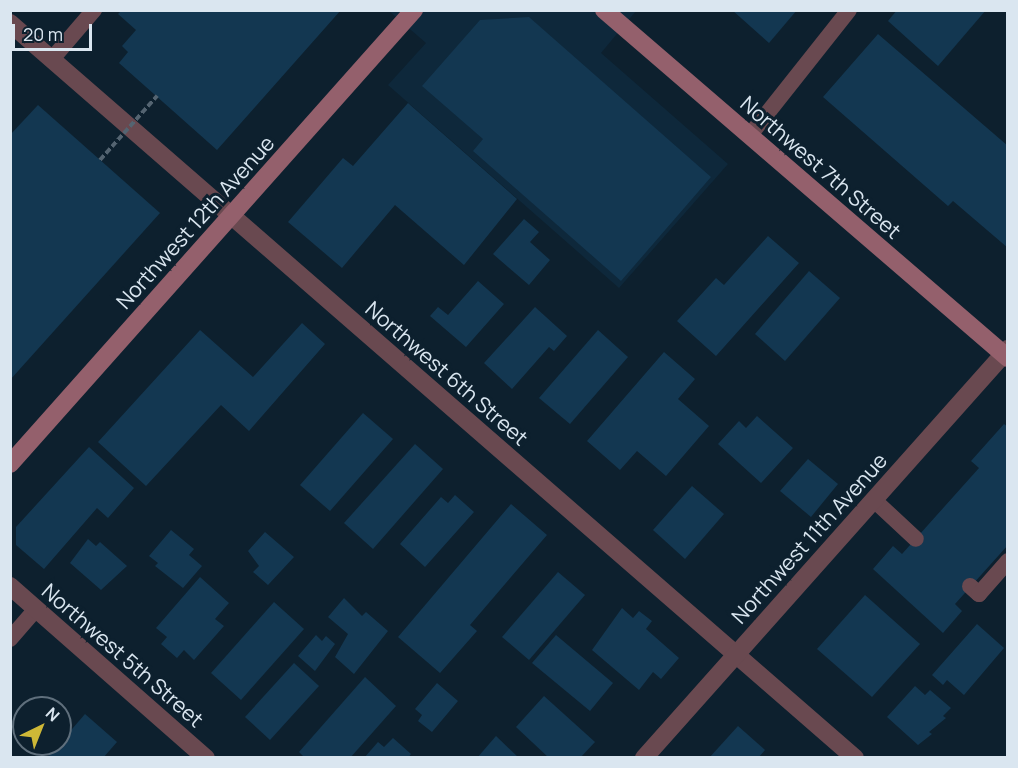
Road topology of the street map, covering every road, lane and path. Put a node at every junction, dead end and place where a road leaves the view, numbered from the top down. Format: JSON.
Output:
{"nodes":[{"id":1,"x":94,"y":10,"type":"edge"},
{"id":2,"x":414,"y":10,"type":"edge"},
{"id":3,"x":604,"y":10,"type":"edge"},
{"id":4,"x":849,"y":10,"type":"edge"},
{"id":5,"x":10,"y":23,"type":"edge"},
{"id":6,"x":52,"y":59,"type":"junction"},
{"id":7,"x":157,"y":96,"type":"dead end"},
{"id":8,"x":750,"y":135,"type":"junction"},
{"id":9,"x":100,"y":160,"type":"dead end"},
{"id":10,"x":231,"y":216,"type":"junction"},
{"id":11,"x":1006,"y":354,"type":"edge"},
{"id":12,"x":10,"y":464,"type":"edge"},
{"id":13,"x":874,"y":500,"type":"junction"},
{"id":14,"x":916,"y":538,"type":"dead end"},
{"id":15,"x":1008,"y":561,"type":"edge"},
{"id":16,"x":10,"y":586,"type":"edge"},
{"id":17,"x":970,"y":586,"type":"dead end"},
{"id":18,"x":36,"y":609,"type":"junction"},
{"id":19,"x":10,"y":639,"type":"edge"},
{"id":20,"x":736,"y":652,"type":"junction"},
{"id":21,"x":206,"y":758,"type":"edge"},
{"id":22,"x":644,"y":758,"type":"edge"},
{"id":23,"x":855,"y":758,"type":"edge"}],
"edges":[{"from":1,"to":6,"type":"lane"},
{"from":2,"to":10,"type":"main road","name":"Northwest 12th Avenue"},
{"from":3,"to":8,"type":"main road","name":"Northwest 7th Street"},
{"from":4,"to":8,"type":"lane"},
{"from":5,"to":6,"type":"street","name":"Northwest 6th Street"},
{"from":6,"to":10,"type":"street","name":"Northwest 6th Street"},
{"from":7,"to":9,"type":"path","bridge":true},
{"from":8,"to":11,"type":"main road","name":"Northwest 7th Street"},
{"from":10,"to":12,"type":"main road","name":"Northwest 12th Avenue"},
{"from":10,"to":20,"type":"street","name":"Northwest 6th Street"},
{"from":11,"to":13,"type":"street","name":"Northwest 11th Avenue"},
{"from":13,"to":14,"type":"lane"},
{"from":13,"to":20,"type":"street","name":"Northwest 11th Avenue"},
{"from":15,"to":17,"type":"lane"},
{"from":16,"to":18,"type":"street","name":"Northwest 5th Street"},
{"from":18,"to":19,"type":"lane"},
{"from":18,"to":21,"type":"street","name":"Northwest 5th Street"},
{"from":20,"to":22,"type":"street","name":"Northwest 11th Avenue"},
{"from":20,"to":23,"type":"street","name":"Northwest 6th Street"}]}
